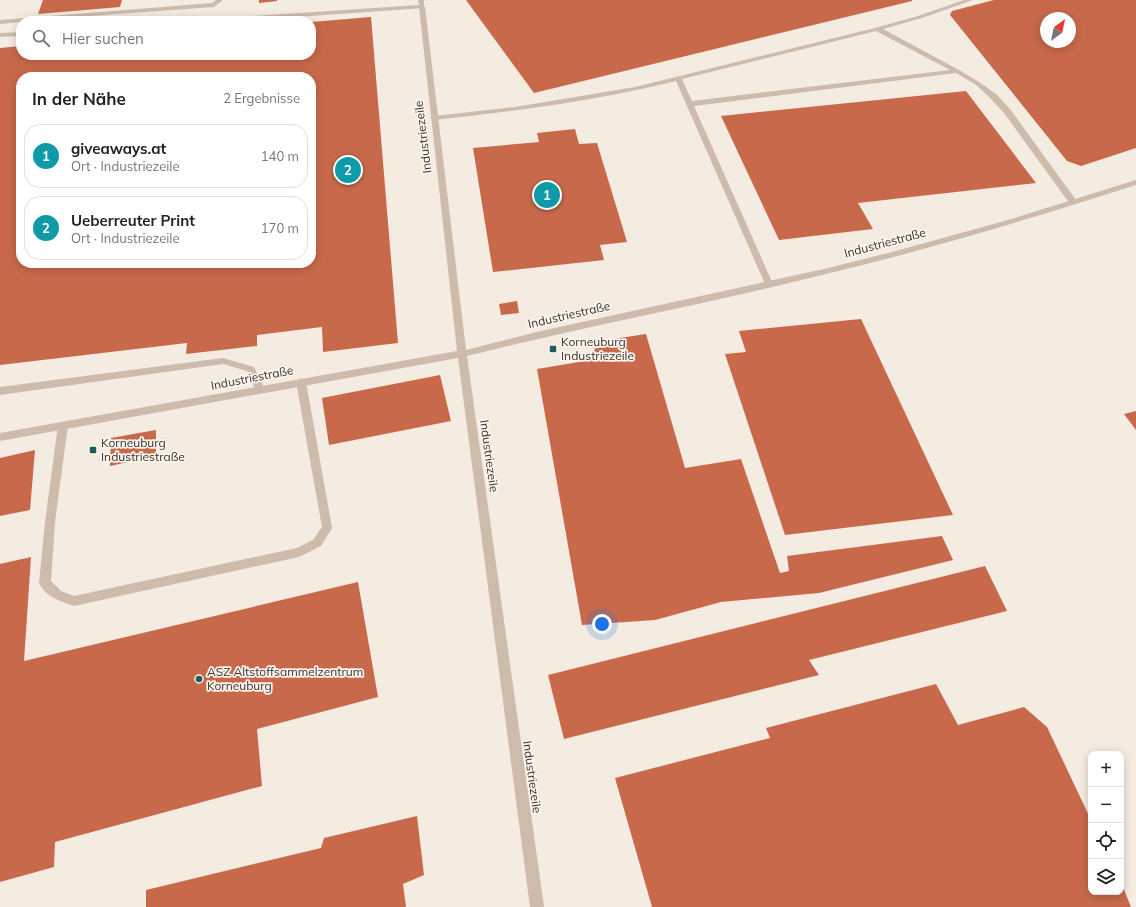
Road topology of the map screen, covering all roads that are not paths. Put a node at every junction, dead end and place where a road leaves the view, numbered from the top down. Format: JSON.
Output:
{"nodes":[{"id":1,"x":220,"y":0,"type":"edge"},
{"id":2,"x":970,"y":0,"type":"edge"},
{"id":3,"x":422,"y":3,"type":"edge"},
{"id":4,"x":102,"y":16,"type":"edge"},
{"id":5,"x":268,"y":16,"type":"edge"},
{"id":6,"x":16,"y":21,"type":"edge"},
{"id":7,"x":0,"y":22,"type":"edge"},
{"id":8,"x":877,"y":29,"type":"junction"},
{"id":9,"x":16,"y":34,"type":"edge"},
{"id":10,"x":0,"y":35,"type":"edge"},
{"id":11,"x":957,"y":71,"type":"junction"},
{"id":12,"x":678,"y":78,"type":"junction"},
{"id":13,"x":690,"y":104,"type":"junction"},
{"id":14,"x":434,"y":118,"type":"junction"},
{"id":15,"x":1136,"y":182,"type":"edge"},
{"id":16,"x":1073,"y":202,"type":"junction"},
{"id":17,"x":769,"y":284,"type":"junction"},
{"id":18,"x":462,"y":354,"type":"junction"},
{"id":19,"x":301,"y":382,"type":"junction"},
{"id":20,"x":260,"y":390,"type":"junction"},
{"id":21,"x":0,"y":391,"type":"edge"},
{"id":22,"x":63,"y":425,"type":"junction"},
{"id":23,"x":0,"y":437,"type":"edge"},
{"id":24,"x":537,"y":907,"type":"edge"}],
"edges":[{"from":1,"to":4,"type":"street"},
{"from":2,"to":8,"type":"street"},
{"from":3,"to":5,"type":"street"},
{"from":3,"to":14,"type":"street","name":"Industriezeile"},
{"from":6,"to":7,"type":"street"},
{"from":8,"to":11,"type":"street"},
{"from":8,"to":12,"type":"street"},
{"from":9,"to":10,"type":"street"},
{"from":11,"to":13,"type":"street"},
{"from":11,"to":16,"type":"street"},
{"from":12,"to":13,"type":"street"},
{"from":12,"to":14,"type":"street"},
{"from":13,"to":17,"type":"street"},
{"from":14,"to":18,"type":"street","name":"Industriezeile"},
{"from":15,"to":16,"type":"street","name":"Industriestraße"},
{"from":16,"to":17,"type":"street","name":"Industriestraße"},
{"from":17,"to":18,"type":"street","name":"Industriestraße"},
{"from":18,"to":19,"type":"street","name":"Industriestraße"},
{"from":18,"to":24,"type":"street","name":"Industriezeile"},
{"from":19,"to":20,"type":"street","name":"Industriestraße"},
{"from":19,"to":22,"type":"street"},
{"from":20,"to":21,"type":"street"},
{"from":20,"to":22,"type":"street","name":"Industriestraße"},
{"from":22,"to":23,"type":"street","name":"Industriestraße"}]}
